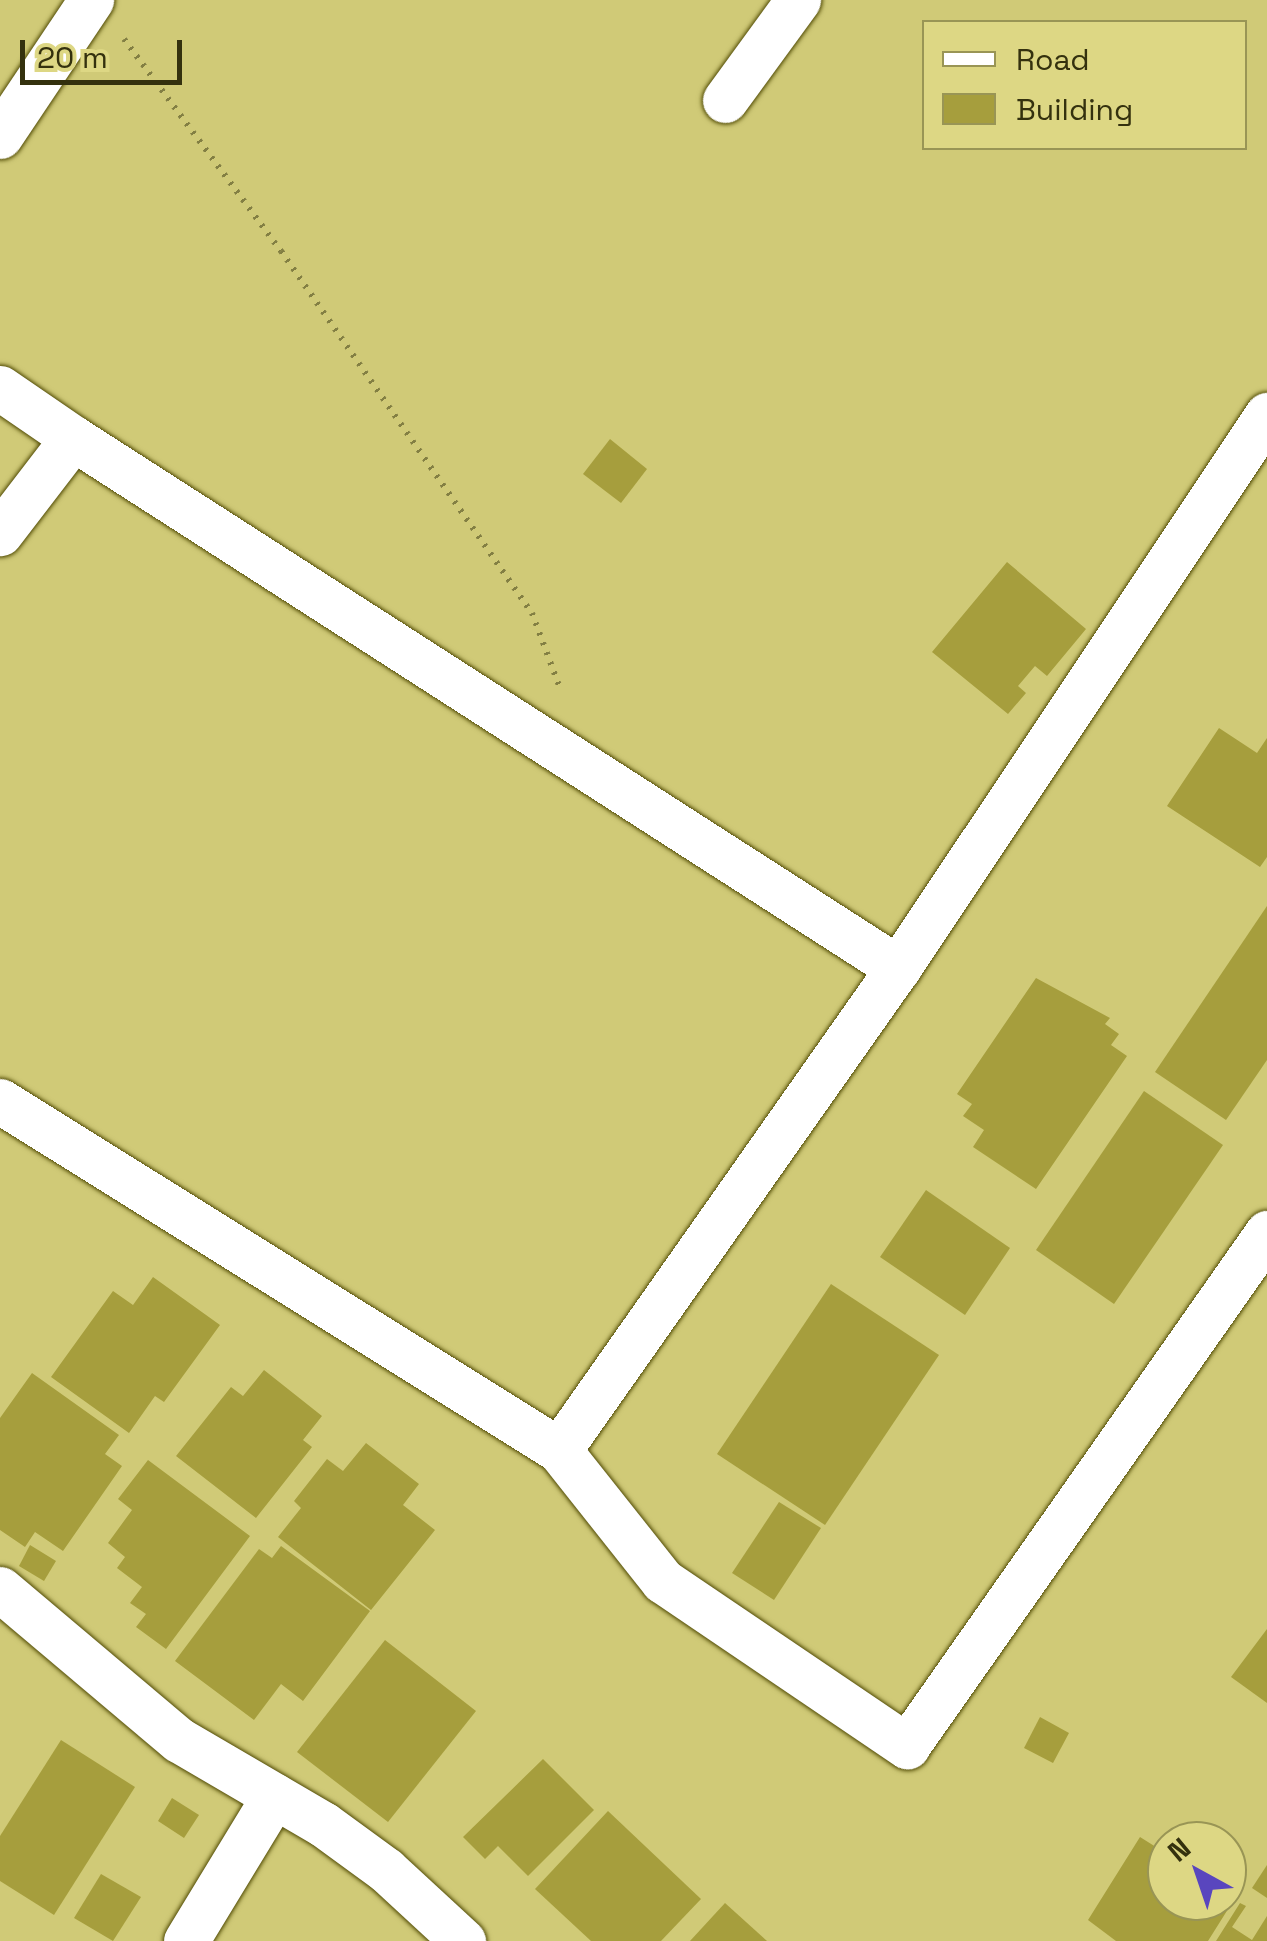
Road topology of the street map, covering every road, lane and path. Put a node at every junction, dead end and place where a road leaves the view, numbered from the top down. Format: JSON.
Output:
{"nodes":[{"id":1,"x":798,"y":0,"type":"edge"},
{"id":2,"x":104,"y":16,"type":"edge"},
{"id":3,"x":725,"y":100,"type":"dead end"},
{"id":4,"x":0,"y":136,"type":"edge"},
{"id":5,"x":0,"y":388,"type":"edge"},
{"id":6,"x":1267,"y":415,"type":"edge"},
{"id":7,"x":73,"y":438,"type":"junction"},
{"id":8,"x":0,"y":533,"type":"edge"},
{"id":9,"x":592,"y":772,"type":"junction"},
{"id":10,"x":898,"y":968,"type":"junction"},
{"id":11,"x":0,"y":1101,"type":"edge"},
{"id":12,"x":1267,"y":1234,"type":"edge"},
{"id":13,"x":559,"y":1450,"type":"junction"},
{"id":14,"x":0,"y":1589,"type":"edge"},
{"id":15,"x":274,"y":1796,"type":"junction"},
{"id":16,"x":186,"y":1941,"type":"edge"},
{"id":17,"x":463,"y":1941,"type":"edge"}],
"edges":[{"from":1,"to":3,"type":"street"},
{"from":2,"to":4,"type":"street"},
{"from":2,"to":9,"type":"path"},
{"from":5,"to":7,"type":"street"},
{"from":6,"to":10,"type":"street"},
{"from":7,"to":8,"type":"street"},
{"from":7,"to":9,"type":"street"},
{"from":9,"to":10,"type":"street"},
{"from":10,"to":13,"type":"street"},
{"from":11,"to":13,"type":"street"},
{"from":12,"to":13,"type":"street"},
{"from":14,"to":15,"type":"street"},
{"from":15,"to":16,"type":"street"},
{"from":15,"to":17,"type":"street"}]}
